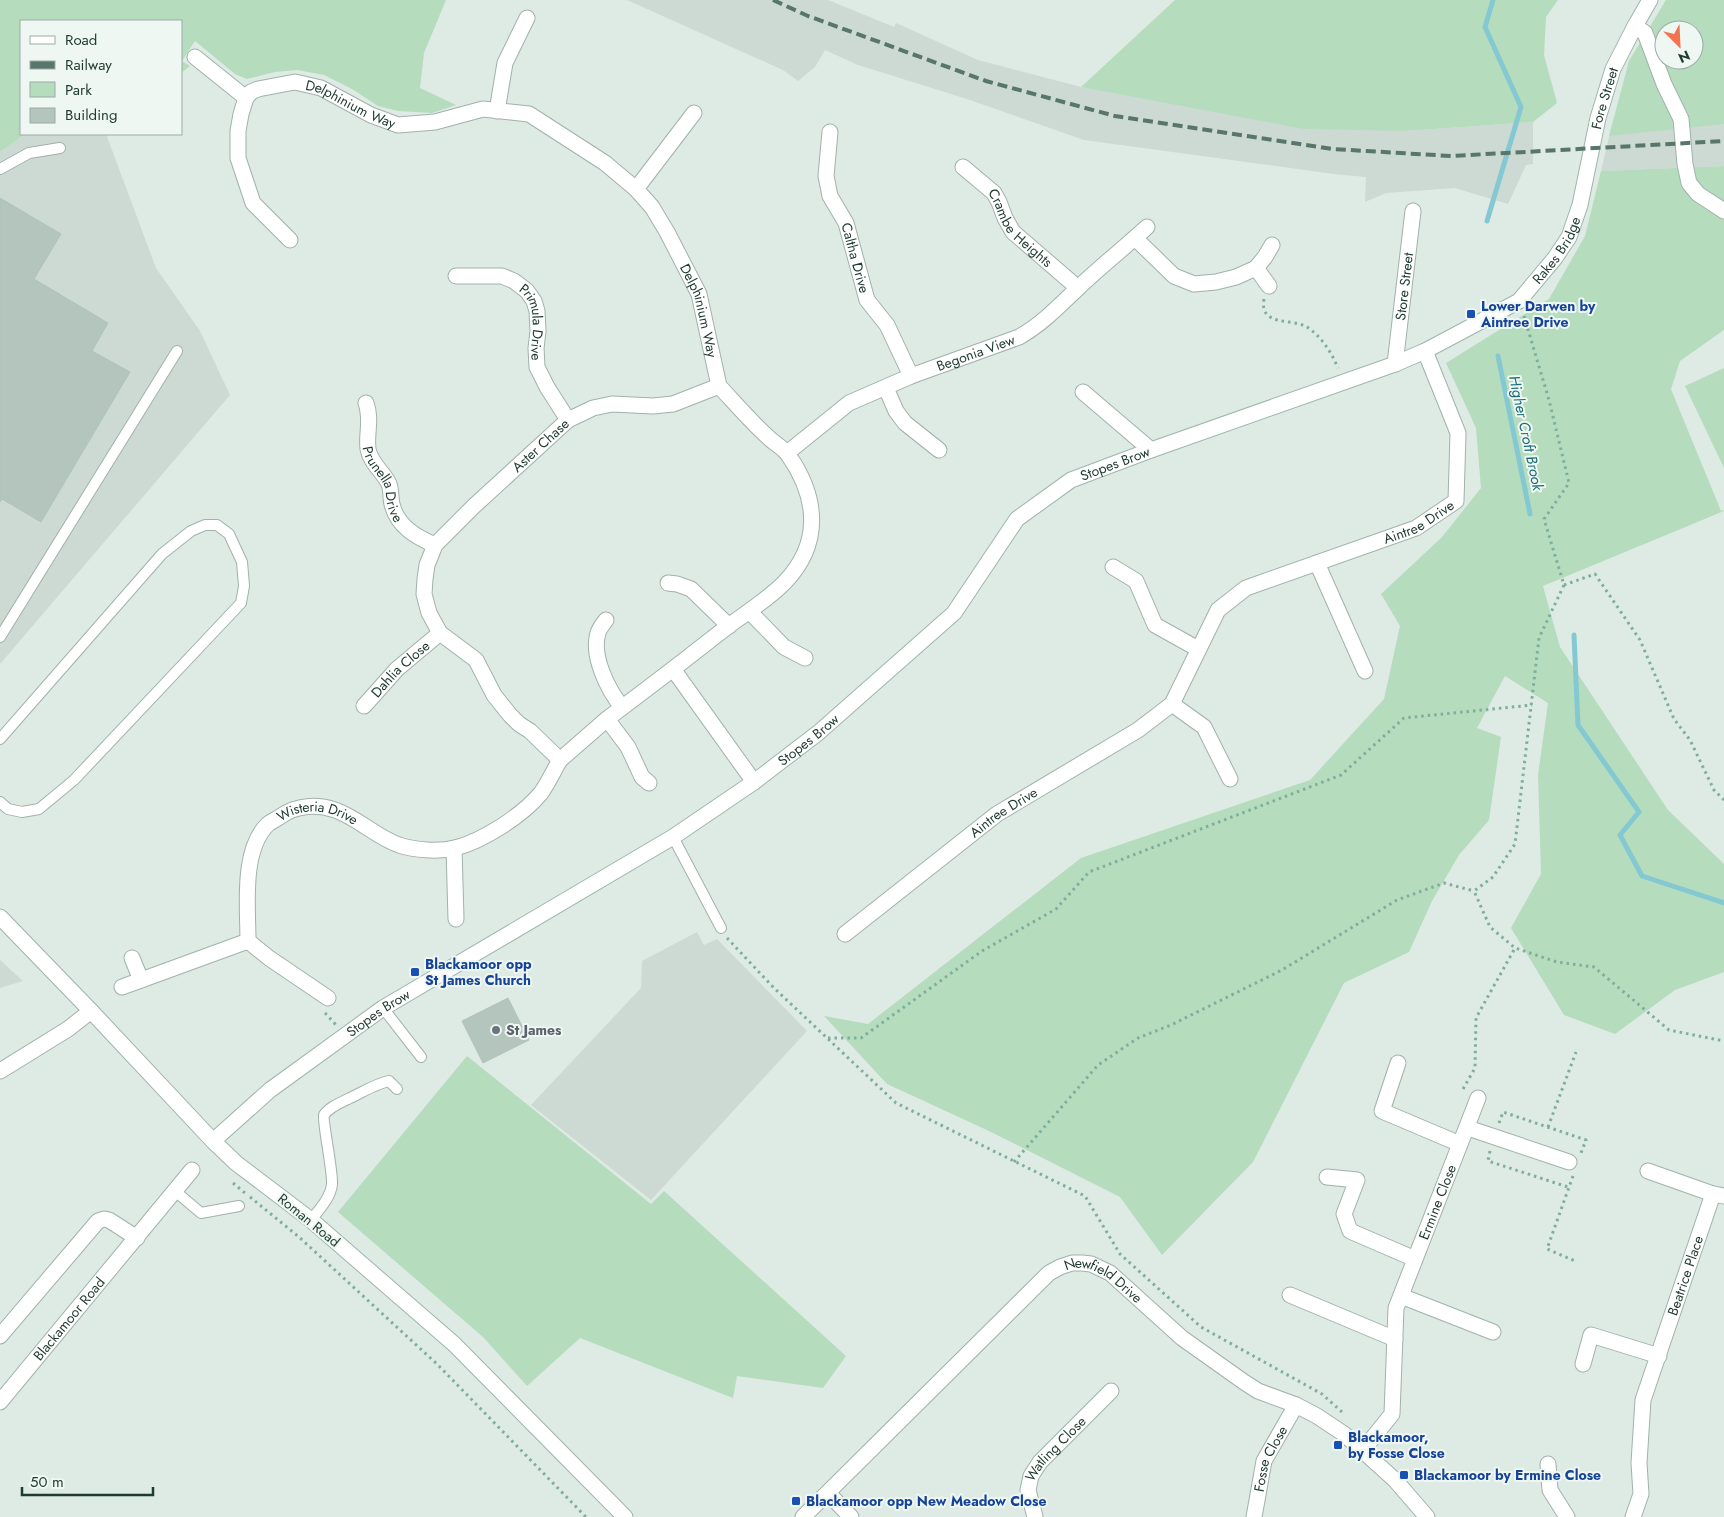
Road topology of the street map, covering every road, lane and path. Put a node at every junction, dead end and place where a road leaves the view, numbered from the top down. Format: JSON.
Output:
{"nodes":[{"id":1,"x":1650,"y":0,"type":"edge"},
{"id":2,"x":527,"y":18,"type":"dead end"},
{"id":3,"x":1635,"y":26,"type":"junction"},
{"id":4,"x":195,"y":57,"type":"dead end"},
{"id":5,"x":246,"y":98,"type":"junction"},
{"id":6,"x":497,"y":111,"type":"junction"},
{"id":7,"x":694,"y":113,"type":"dead end"},
{"id":8,"x":830,"y":132,"type":"dead end"},
{"id":9,"x":60,"y":148,"type":"dead end"},
{"id":10,"x":963,"y":167,"type":"dead end"},
{"id":11,"x":0,"y":169,"type":"edge"},
{"id":12,"x":636,"y":189,"type":"junction"},
{"id":13,"x":1580,"y":205,"type":"joint"},
{"id":14,"x":1413,"y":211,"type":"dead end"},
{"id":15,"x":1724,"y":211,"type":"edge"},
{"id":16,"x":1147,"y":227,"type":"dead end"},
{"id":17,"x":1134,"y":238,"type":"junction"},
{"id":18,"x":290,"y":240,"type":"dead end"},
{"id":19,"x":1272,"y":245,"type":"dead end"},
{"id":20,"x":1256,"y":268,"type":"junction"},
{"id":21,"x":456,"y":276,"type":"dead end"},
{"id":22,"x":1269,"y":286,"type":"joint"},
{"id":23,"x":1078,"y":288,"type":"junction"},
{"id":24,"x":1519,"y":301,"type":"junction"},
{"id":25,"x":178,"y":351,"type":"dead end"},
{"id":26,"x":1425,"y":351,"type":"junction"},
{"id":27,"x":1395,"y":364,"type":"junction"},
{"id":28,"x":911,"y":376,"type":"junction"},
{"id":29,"x":1344,"y":382,"type":"junction"},
{"id":30,"x":719,"y":386,"type":"junction"},
{"id":31,"x":886,"y":388,"type":"junction"},
{"id":32,"x":1083,"y":392,"type":"dead end"},
{"id":33,"x":366,"y":403,"type":"dead end"},
{"id":34,"x":568,"y":420,"type":"junction"},
{"id":35,"x":939,"y":450,"type":"dead end"},
{"id":36,"x":1151,"y":450,"type":"junction"},
{"id":37,"x":787,"y":453,"type":"junction"},
{"id":38,"x":435,"y":545,"type":"junction"},
{"id":39,"x":1317,"y":562,"type":"junction"},
{"id":40,"x":1113,"y":567,"type":"dead end"},
{"id":41,"x":668,"y":583,"type":"dead end"},
{"id":42,"x":1564,"y":585,"type":"junction"},
{"id":43,"x":750,"y":612,"type":"junction"},
{"id":44,"x":606,"y":620,"type":"dead end"},
{"id":45,"x":729,"y":626,"type":"junction"},
{"id":46,"x":440,"y":633,"type":"junction"},
{"id":47,"x":0,"y":637,"type":"edge"},
{"id":48,"x":1198,"y":649,"type":"junction"},
{"id":49,"x":805,"y":658,"type":"dead end"},
{"id":50,"x":673,"y":668,"type":"junction"},
{"id":51,"x":1365,"y":670,"type":"dead end"},
{"id":52,"x":1172,"y":704,"type":"junction"},
{"id":53,"x":1532,"y":705,"type":"junction"},
{"id":54,"x":364,"y":706,"type":"dead end"},
{"id":55,"x":622,"y":708,"type":"junction"},
{"id":56,"x":607,"y":719,"type":"junction"},
{"id":57,"x":0,"y":739,"type":"edge"},
{"id":58,"x":560,"y":760,"type":"junction"},
{"id":59,"x":1230,"y":779,"type":"dead end"},
{"id":60,"x":754,"y":782,"type":"junction"},
{"id":61,"x":649,"y":783,"type":"dead end"},
{"id":62,"x":1724,"y":800,"type":"edge"},
{"id":63,"x":0,"y":802,"type":"edge"},
{"id":64,"x":673,"y":837,"type":"junction"},
{"id":65,"x":454,"y":848,"type":"junction"},
{"id":66,"x":1474,"y":891,"type":"junction"},
{"id":67,"x":0,"y":917,"type":"edge"},
{"id":68,"x":456,"y":919,"type":"dead end"},
{"id":69,"x":721,"y":928,"type":"joint"},
{"id":70,"x":844,"y":934,"type":"dead end"},
{"id":71,"x":248,"y":941,"type":"junction"},
{"id":72,"x":1515,"y":948,"type":"junction"},
{"id":73,"x":132,"y":958,"type":"dead end"},
{"id":74,"x":141,"y":980,"type":"junction"},
{"id":75,"x":122,"y":987,"type":"dead end"},
{"id":76,"x":328,"y":998,"type":"joint"},
{"id":77,"x":383,"y":1008,"type":"junction"},
{"id":78,"x":91,"y":1011,"type":"junction"},
{"id":79,"x":346,"y":1034,"type":"junction"},
{"id":80,"x":827,"y":1038,"type":"junction"},
{"id":81,"x":1724,"y":1041,"type":"edge"},
{"id":82,"x":1576,"y":1052,"type":"dead end"},
{"id":83,"x":421,"y":1057,"type":"dead end"},
{"id":84,"x":1398,"y":1063,"type":"dead end"},
{"id":85,"x":0,"y":1071,"type":"edge"},
{"id":86,"x":397,"y":1089,"type":"dead end"},
{"id":87,"x":1478,"y":1098,"type":"joint"},
{"id":88,"x":1548,"y":1127,"type":"dead end"},
{"id":89,"x":1468,"y":1128,"type":"junction"},
{"id":90,"x":1494,"y":1137,"type":"junction"},
{"id":91,"x":213,"y":1141,"type":"junction"},
{"id":92,"x":1460,"y":1144,"type":"junction"},
{"id":93,"x":1014,"y":1162,"type":"junction"},
{"id":94,"x":1570,"y":1162,"type":"dead end"},
{"id":95,"x":192,"y":1170,"type":"dead end"},
{"id":96,"x":1648,"y":1171,"type":"dead end"},
{"id":97,"x":1327,"y":1177,"type":"dead end"},
{"id":98,"x":232,"y":1183,"type":"dead end"},
{"id":99,"x":1568,"y":1187,"type":"dead end"},
{"id":100,"x":175,"y":1191,"type":"junction"},
{"id":101,"x":1719,"y":1195,"type":"edge"},
{"id":102,"x":239,"y":1206,"type":"dead end"},
{"id":103,"x":312,"y":1220,"type":"junction"},
{"id":104,"x":137,"y":1238,"type":"junction"},
{"id":105,"x":1415,"y":1259,"type":"junction"},
{"id":106,"x":1290,"y":1295,"type":"dead end"},
{"id":107,"x":1400,"y":1296,"type":"junction"},
{"id":108,"x":1493,"y":1332,"type":"dead end"},
{"id":109,"x":0,"y":1336,"type":"edge"},
{"id":110,"x":1394,"y":1339,"type":"junction"},
{"id":111,"x":1658,"y":1356,"type":"junction"},
{"id":112,"x":1583,"y":1364,"type":"dead end"},
{"id":113,"x":1111,"y":1391,"type":"dead end"},
{"id":114,"x":0,"y":1402,"type":"edge"},
{"id":115,"x":1296,"y":1405,"type":"junction"},
{"id":116,"x":1344,"y":1413,"type":"dead end"},
{"id":117,"x":1363,"y":1450,"type":"junction"},
{"id":118,"x":1548,"y":1464,"type":"dead end"},
{"id":119,"x":828,"y":1493,"type":"junction"},
{"id":120,"x":586,"y":1517,"type":"edge"},
{"id":121,"x":624,"y":1517,"type":"edge"},
{"id":122,"x":803,"y":1517,"type":"edge"},
{"id":123,"x":851,"y":1517,"type":"edge"},
{"id":124,"x":1035,"y":1517,"type":"edge"},
{"id":125,"x":1254,"y":1517,"type":"edge"},
{"id":126,"x":1427,"y":1517,"type":"edge"},
{"id":127,"x":1567,"y":1517,"type":"edge"},
{"id":128,"x":1633,"y":1517,"type":"edge"}],
"edges":[{"from":1,"to":3,"type":"street","name":"Fore Street"},
{"from":2,"to":6,"type":"street"},
{"from":3,"to":13,"type":"street","name":"Fore Street"},
{"from":3,"to":15,"type":"street"},
{"from":4,"to":5,"type":"street"},
{"from":5,"to":6,"type":"street","name":"Delphinium Way"},
{"from":5,"to":18,"type":"street"},
{"from":6,"to":12,"type":"street","name":"Delphinium Way"},
{"from":7,"to":12,"type":"street"},
{"from":8,"to":28,"type":"street","name":"Caltha Drive"},
{"from":9,"to":11,"type":"lane"},
{"from":10,"to":23,"type":"street","name":"Crambe Heights"},
{"from":12,"to":30,"type":"street","name":"Delphinium Way"},
{"from":13,"to":24,"type":"street","name":"Rakes Bridge"},
{"from":14,"to":27,"type":"street","name":"Store Street"},
{"from":16,"to":17,"type":"street","name":"Begonia View"},
{"from":17,"to":20,"type":"street"},
{"from":17,"to":23,"type":"street","name":"Begonia View"},
{"from":19,"to":20,"type":"street"},
{"from":20,"to":22,"type":"street"},
{"from":21,"to":34,"type":"street","name":"Primula Drive"},
{"from":22,"to":29,"type":"path"},
{"from":23,"to":28,"type":"street","name":"Begonia View"},
{"from":24,"to":26,"type":"street","name":"Rakes Bridge"},
{"from":24,"to":42,"type":"path"},
{"from":25,"to":47,"type":"lane"},
{"from":26,"to":27,"type":"street","name":"Rakes Bridge"},
{"from":26,"to":39,"type":"street","name":"Aintree Drive"},
{"from":27,"to":29,"type":"street","name":"Stopes Brow"},
{"from":28,"to":31,"type":"street","name":"Begonia View"},
{"from":29,"to":36,"type":"street","name":"Stopes Brow"},
{"from":30,"to":34,"type":"street","name":"Aster Chase"},
{"from":30,"to":37,"type":"street"},
{"from":31,"to":35,"type":"street"},
{"from":31,"to":37,"type":"street","name":"Begonia View"},
{"from":32,"to":36,"type":"street"},
{"from":33,"to":38,"type":"street","name":"Prunella Drive"},
{"from":34,"to":38,"type":"street","name":"Aster Chase"},
{"from":36,"to":60,"type":"street","name":"Stopes Brow"},
{"from":37,"to":43,"type":"street"},
{"from":38,"to":46,"type":"street","name":"Aster Chase"},
{"from":39,"to":48,"type":"street","name":"Aintree Drive"},
{"from":39,"to":51,"type":"street"},
{"from":40,"to":48,"type":"street"},
{"from":41,"to":45,"type":"street"},
{"from":42,"to":53,"type":"path"},
{"from":42,"to":62,"type":"path"},
{"from":43,"to":45,"type":"street"},
{"from":43,"to":49,"type":"street"},
{"from":44,"to":55,"type":"street"},
{"from":45,"to":50,"type":"street"},
{"from":46,"to":54,"type":"street","name":"Dahlia Close"},
{"from":46,"to":58,"type":"street","name":"Aster Chase"},
{"from":48,"to":52,"type":"street","name":"Aintree Drive"},
{"from":50,"to":55,"type":"street"},
{"from":50,"to":60,"type":"street"},
{"from":52,"to":59,"type":"street"},
{"from":52,"to":70,"type":"street","name":"Aintree Drive"},
{"from":53,"to":66,"type":"path"},
{"from":53,"to":80,"type":"path"},
{"from":55,"to":56,"type":"street"},
{"from":56,"to":58,"type":"street"},
{"from":56,"to":61,"type":"street"},
{"from":57,"to":63,"type":"lane"},
{"from":58,"to":65,"type":"street","name":"Wisteria Drive"},
{"from":60,"to":64,"type":"street","name":"Stopes Brow"},
{"from":64,"to":69,"type":"lane"},
{"from":64,"to":77,"type":"street","name":"Stopes Brow"},
{"from":65,"to":68,"type":"street"},
{"from":65,"to":71,"type":"street","name":"Wisteria Drive"},
{"from":66,"to":72,"type":"path"},
{"from":66,"to":93,"type":"path"},
{"from":67,"to":78,"type":"street","name":"Roman Road"},
{"from":69,"to":80,"type":"path"},
{"from":71,"to":74,"type":"street"},
{"from":71,"to":76,"type":"street"},
{"from":72,"to":81,"type":"path"},
{"from":72,"to":87,"type":"path"},
{"from":73,"to":74,"type":"street"},
{"from":74,"to":75,"type":"street"},
{"from":76,"to":79,"type":"path"},
{"from":77,"to":79,"type":"street","name":"Stopes Brow"},
{"from":77,"to":83,"type":"lane"},
{"from":78,"to":85,"type":"street"},
{"from":78,"to":91,"type":"street","name":"Roman Road"},
{"from":79,"to":91,"type":"street","name":"Stopes Brow"},
{"from":80,"to":93,"type":"path"},
{"from":82,"to":88,"type":"path"},
{"from":84,"to":92,"type":"street"},
{"from":86,"to":103,"type":"lane"},
{"from":87,"to":89,"type":"street","name":"Ermine Close"},
{"from":89,"to":90,"type":"street"},
{"from":89,"to":92,"type":"street","name":"Ermine Close"},
{"from":90,"to":94,"type":"street"},
{"from":90,"to":99,"type":"path"},
{"from":91,"to":103,"type":"street","name":"Roman Road"},
{"from":92,"to":105,"type":"street","name":"Ermine Close"},
{"from":93,"to":116,"type":"path"},
{"from":95,"to":100,"type":"street","name":"Blackamoor Road"},
{"from":96,"to":101,"type":"street","name":"Beatrice Place"},
{"from":97,"to":105,"type":"street"},
{"from":98,"to":120,"type":"path"},
{"from":100,"to":102,"type":"lane"},
{"from":100,"to":104,"type":"street","name":"Blackamoor Road"},
{"from":101,"to":111,"type":"street","name":"Beatrice Place"},
{"from":103,"to":121,"type":"street","name":"Roman Road"},
{"from":104,"to":109,"type":"street"},
{"from":104,"to":114,"type":"street","name":"Blackamoor Road"},
{"from":105,"to":107,"type":"street","name":"Ermine Close"},
{"from":106,"to":110,"type":"street"},
{"from":107,"to":108,"type":"street"},
{"from":107,"to":110,"type":"street","name":"Ermine Close"},
{"from":110,"to":117,"type":"street","name":"Ermine Close"},
{"from":111,"to":112,"type":"street"},
{"from":111,"to":128,"type":"street","name":"Beatrice Place"},
{"from":113,"to":124,"type":"street","name":"Watling Close"},
{"from":115,"to":117,"type":"street","name":"Newfield Drive"},
{"from":115,"to":119,"type":"street","name":"Newfield Drive"},
{"from":115,"to":125,"type":"street","name":"Fosse Close"},
{"from":117,"to":126,"type":"street","name":"Newfield Drive"},
{"from":118,"to":127,"type":"street"},
{"from":119,"to":122,"type":"street","name":"Newfield Drive"},
{"from":119,"to":123,"type":"street"}]}
